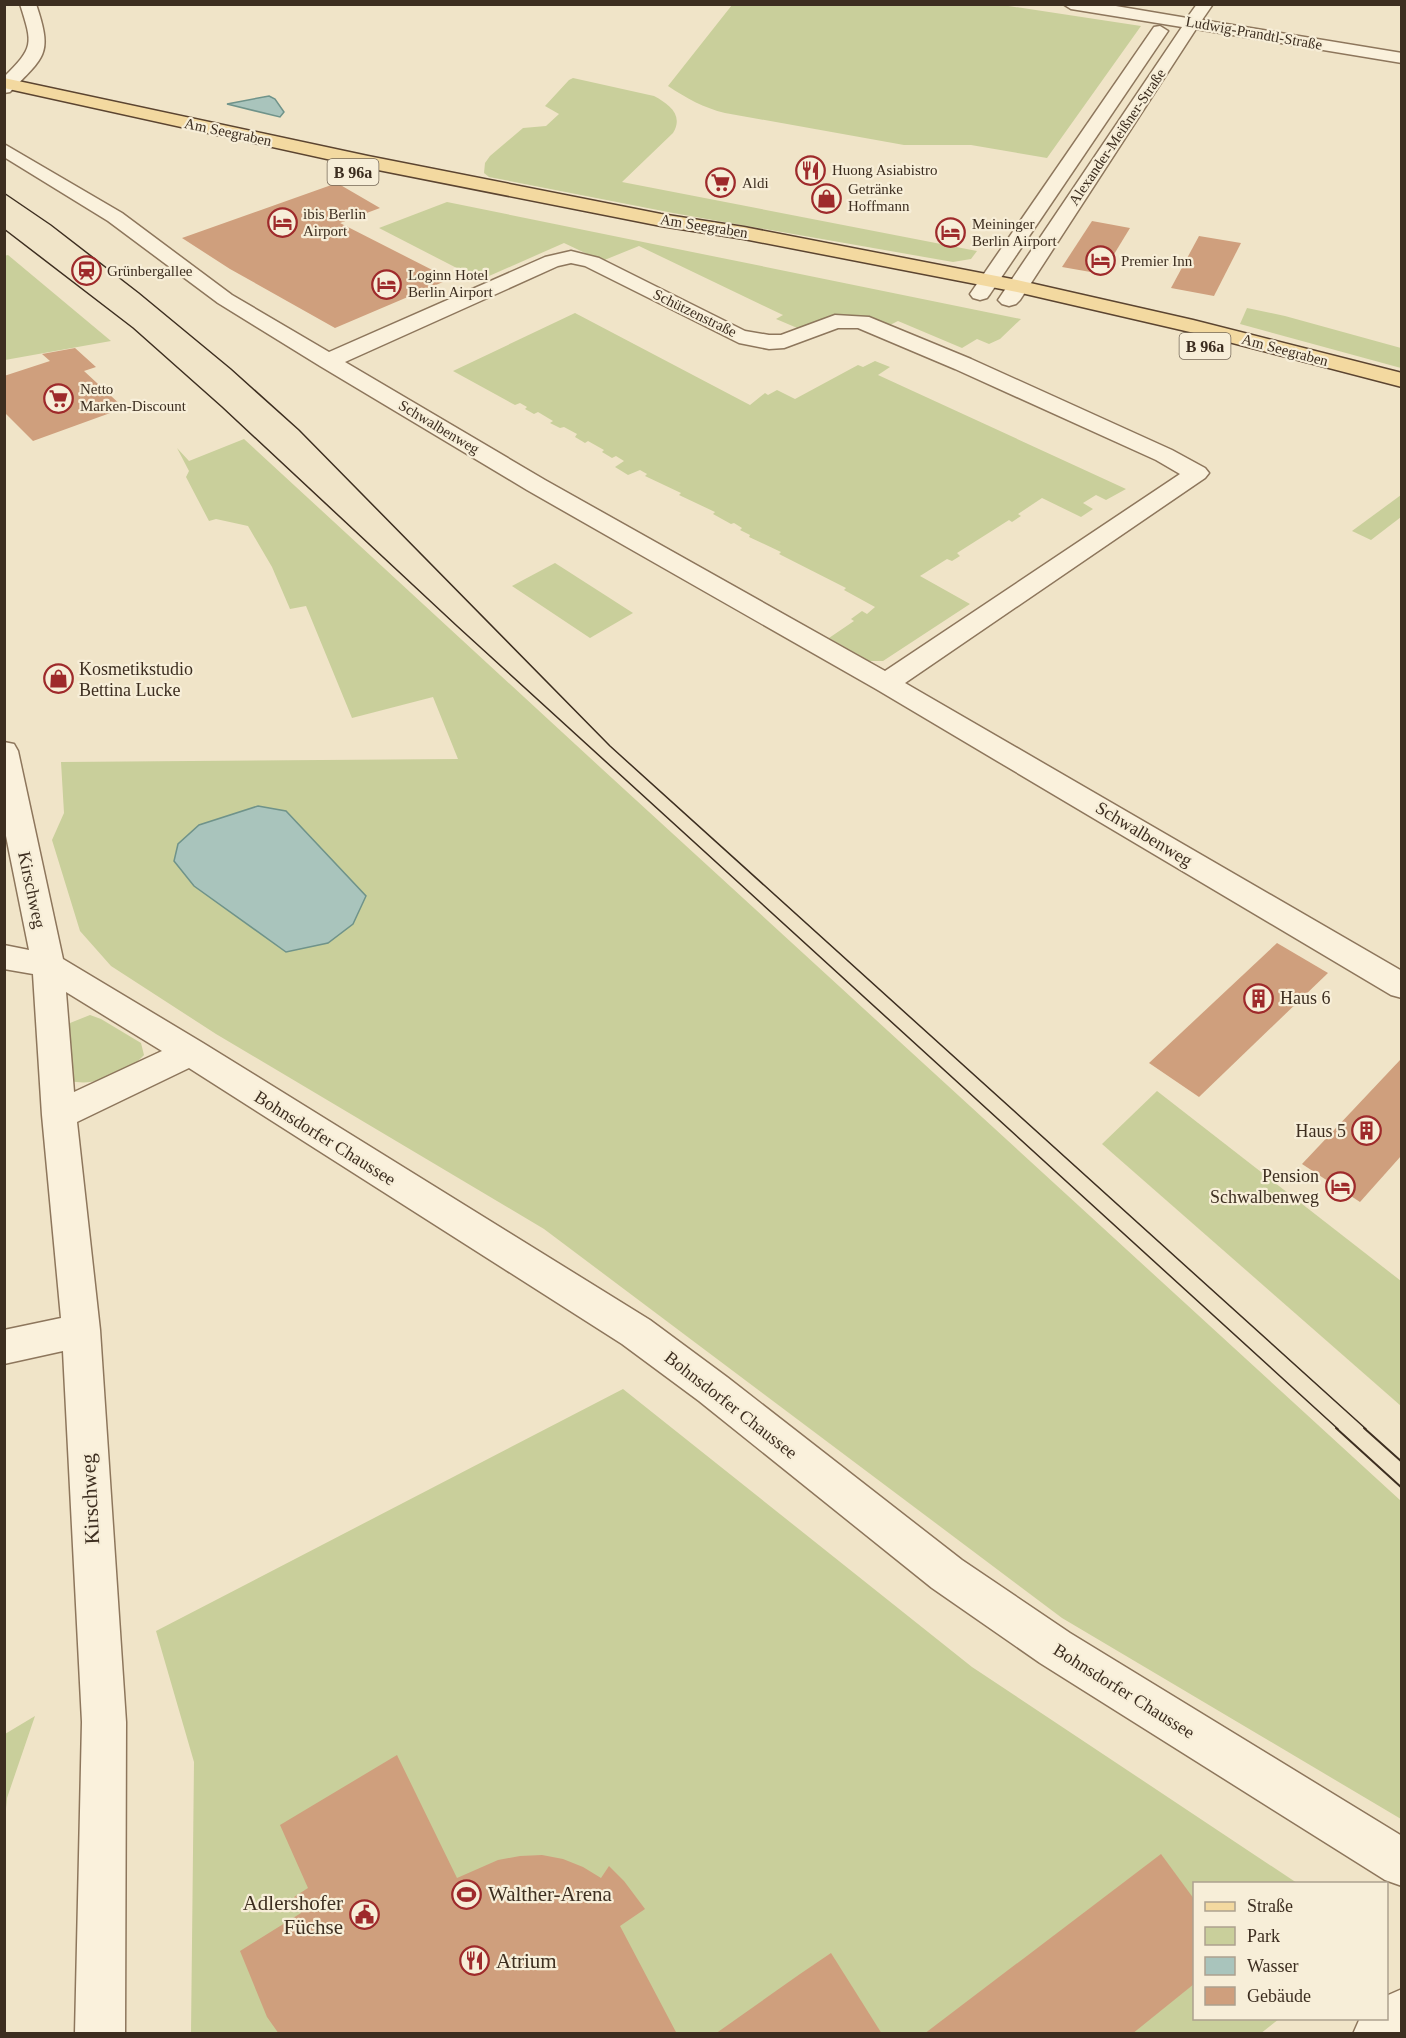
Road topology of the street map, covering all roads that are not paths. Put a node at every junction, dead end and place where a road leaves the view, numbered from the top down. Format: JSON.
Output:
{"nodes":[{"id":1,"x":28,"y":4,"type":"edge"},
{"id":2,"x":1071,"y":4,"type":"edge"},
{"id":3,"x":1205,"y":4,"type":"edge"},
{"id":4,"x":1173,"y":12,"type":"edge"},
{"id":5,"x":1193,"y":22,"type":"junction"},
{"id":6,"x":1401,"y":58,"type":"edge"},
{"id":7,"x":6,"y":88,"type":"edge"},
{"id":8,"x":4,"y":149,"type":"edge"},
{"id":9,"x":985,"y":287,"type":"junction"},
{"id":10,"x":1013,"y":293,"type":"junction"},
{"id":11,"x":328,"y":361,"type":"junction"},
{"id":12,"x":1401,"y":380,"type":"edge"},
{"id":13,"x":1401,"y":396,"type":"edge"},
{"id":14,"x":886,"y":683,"type":"junction"},
{"id":15,"x":6,"y":770,"type":"edge"},
{"id":16,"x":4,"y":957,"type":"edge"},
{"id":17,"x":48,"y":965,"type":"junction"},
{"id":18,"x":1401,"y":986,"type":"edge"},
{"id":19,"x":191,"y":1052,"type":"junction"},
{"id":20,"x":59,"y":1115,"type":"junction"},
{"id":21,"x":81,"y":1330,"type":"junction"},
{"id":22,"x":4,"y":1347,"type":"edge"},
{"id":23,"x":1401,"y":1863,"type":"edge"},
{"id":24,"x":1401,"y":2014,"type":"edge"},
{"id":25,"x":100,"y":2034,"type":"edge"},
{"id":26,"x":1378,"y":2034,"type":"edge"}],
"edges":[{"from":1,"to":7,"type":"street"},
{"from":2,"to":4,"type":"street","name":"Ludwig-Prandtl-Straße"},
{"from":3,"to":5,"type":"street","name":"Alexander-Meißner-Straße"},
{"from":4,"to":5,"type":"street","name":"Ludwig-Prandtl-Straße"},
{"from":4,"to":9,"type":"street","name":"Alexander-Meißner-Straße"},
{"from":5,"to":6,"type":"street","name":"Ludwig-Prandtl-Straße"},
{"from":5,"to":10,"type":"street","name":"Alexander-Meißner-Straße"},
{"from":7,"to":9,"type":"main road","name":"Am Seegraben","number":"B 96a"},
{"from":8,"to":11,"type":"street","name":"Schwalbenweg"},
{"from":9,"to":10,"type":"main road","name":"Am Seegraben","number":"B 96a"},
{"from":10,"to":12,"type":"main road","name":"Am Seegraben","number":"B 96a"},
{"from":10,"to":13,"type":"main road","name":"Am Seegraben","number":"B 96a"},
{"from":11,"to":14,"type":"street","name":"Schwalbenweg"},
{"from":11,"to":14,"type":"street","name":"Schützenstraße"},
{"from":14,"to":18,"type":"street","name":"Schwalbenweg"},
{"from":15,"to":17,"type":"street","name":"Kirschweg"},
{"from":16,"to":17,"type":"street"},
{"from":17,"to":19,"type":"street","name":"Bohnsdorfer Chaussee"},
{"from":17,"to":20,"type":"street","name":"Kirschweg"},
{"from":19,"to":20,"type":"street"},
{"from":19,"to":23,"type":"street","name":"Bohnsdorfer Chaussee"},
{"from":20,"to":21,"type":"street","name":"Kirschweg"},
{"from":21,"to":22,"type":"street"},
{"from":21,"to":25,"type":"street","name":"Kirschweg"},
{"from":24,"to":26,"type":"street"}]}
